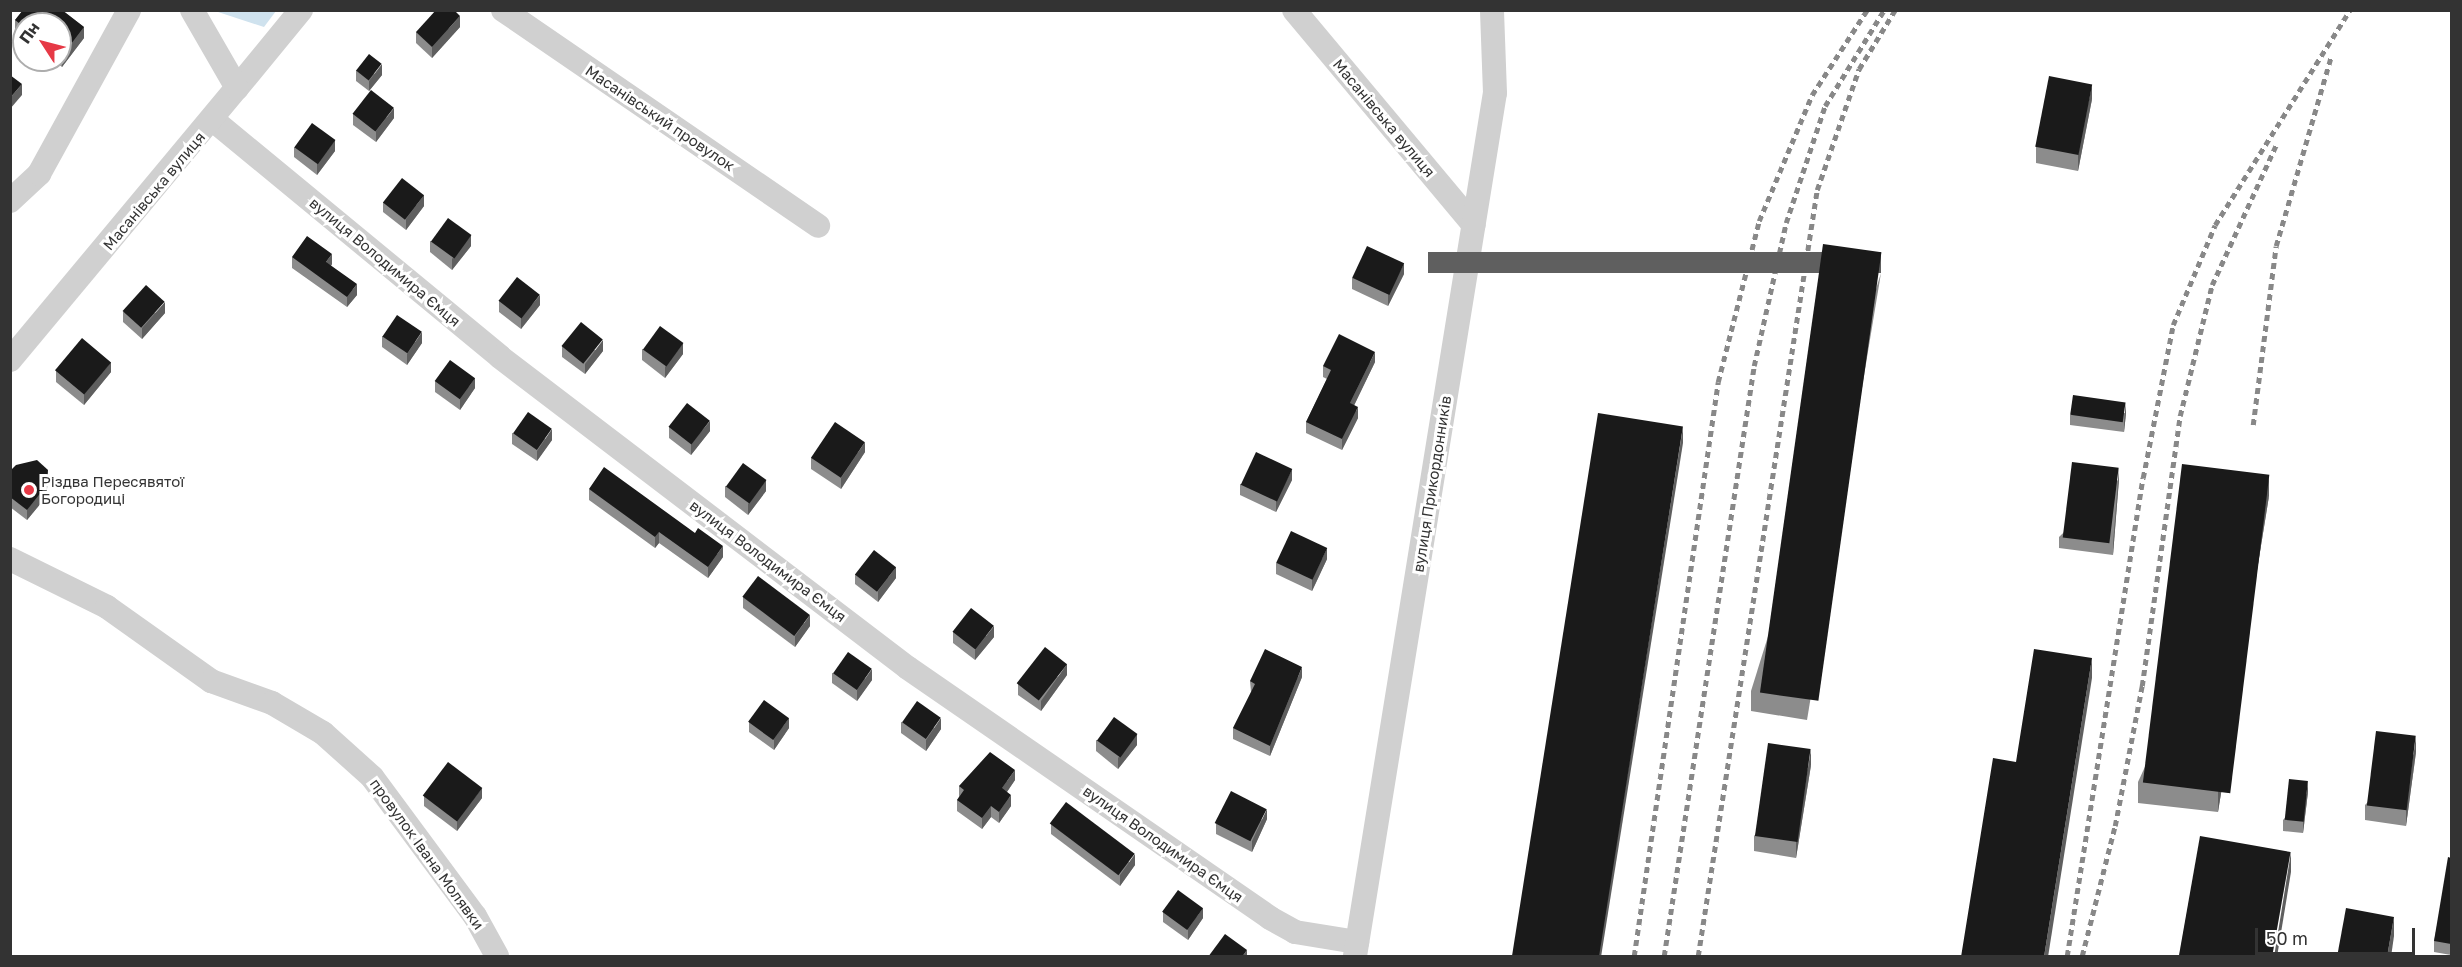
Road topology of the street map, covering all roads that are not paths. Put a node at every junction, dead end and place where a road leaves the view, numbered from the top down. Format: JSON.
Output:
{"nodes":[{"id":1,"x":129,"y":10,"type":"edge"},
{"id":2,"x":192,"y":10,"type":"edge"},
{"id":3,"x":302,"y":10,"type":"edge"},
{"id":4,"x":503,"y":10,"type":"edge"},
{"id":5,"x":1294,"y":10,"type":"edge"},
{"id":6,"x":1492,"y":10,"type":"edge"},
{"id":7,"x":237,"y":88,"type":"junction"},
{"id":8,"x":213,"y":120,"type":"junction"},
{"id":9,"x":10,"y":201,"type":"edge"},
{"id":10,"x":1474,"y":225,"type":"junction"},
{"id":11,"x":818,"y":226,"type":"dead end"},
{"id":12,"x":10,"y":360,"type":"edge"},
{"id":13,"x":10,"y":559,"type":"edge"},
{"id":14,"x":1356,"y":949,"type":"edge"},
{"id":15,"x":497,"y":957,"type":"edge"}],
"edges":[{"from":1,"to":9,"type":"street"},
{"from":2,"to":7,"type":"street"},
{"from":3,"to":7,"type":"street","name":"Масанівська вулиця"},
{"from":4,"to":11,"type":"street","name":"Масанівський провулок"},
{"from":5,"to":10,"type":"street","name":"Масанівська вулиця"},
{"from":6,"to":10,"type":"street","name":"вулиця Прикордонників"},
{"from":7,"to":8,"type":"street","name":"Масанівська вулиця"},
{"from":8,"to":12,"type":"street","name":"Масанівська вулиця"},
{"from":8,"to":14,"type":"street","name":"вулиця Володимира Ємця"},
{"from":10,"to":14,"type":"street","name":"вулиця Прикордонників"},
{"from":13,"to":15,"type":"street","name":"провулок Івана Молявки"}]}
